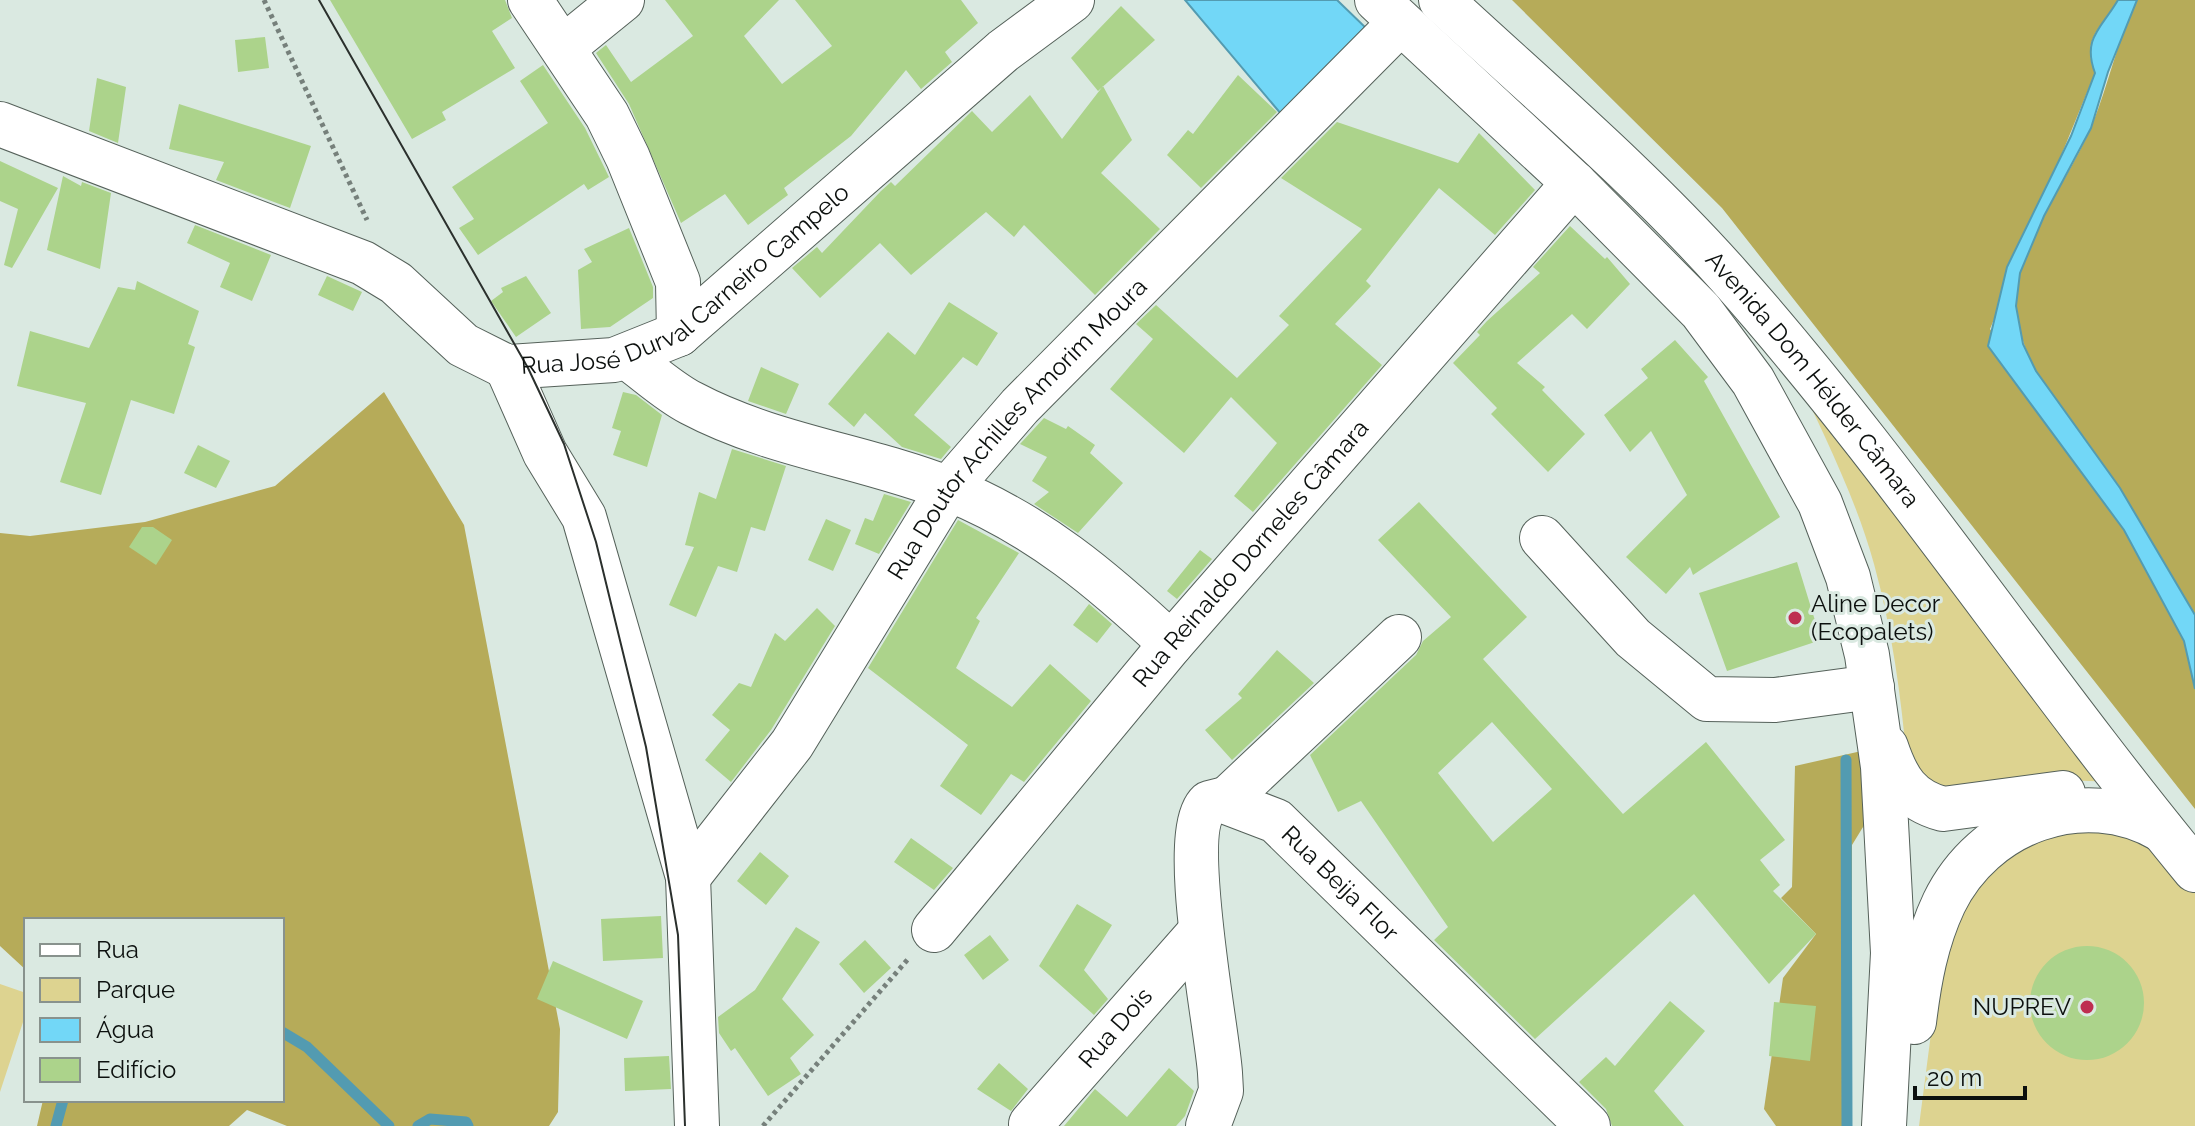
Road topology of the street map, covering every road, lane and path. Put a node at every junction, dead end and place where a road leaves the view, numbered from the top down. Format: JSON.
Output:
{"nodes":[{"id":1,"x":264,"y":0,"type":"edge"},
{"id":2,"x":530,"y":0,"type":"edge"},
{"id":3,"x":622,"y":0,"type":"edge"},
{"id":4,"x":1072,"y":0,"type":"edge"},
{"id":5,"x":1441,"y":0,"type":"edge"},
{"id":6,"x":1388,"y":11,"type":"edge"},
{"id":7,"x":564,"y":47,"type":"junction"},
{"id":8,"x":0,"y":124,"type":"edge"},
{"id":9,"x":1574,"y":183,"type":"junction"},
{"id":10,"x":370,"y":227,"type":"dead end"},
{"id":11,"x":679,"y":334,"type":"junction"},
{"id":12,"x":627,"y":357,"type":"junction"},
{"id":13,"x":507,"y":367,"type":"junction"},
{"id":14,"x":948,"y":489,"type":"junction"},
{"id":15,"x":1542,"y":538,"type":"dead end"},
{"id":16,"x":1399,"y":637,"type":"dead end"},
{"id":17,"x":1171,"y":644,"type":"junction"},
{"id":18,"x":1874,"y":701,"type":"junction"},
{"id":19,"x":1225,"y":801,"type":"junction"},
{"id":20,"x":2166,"y":823,"type":"edge"},
{"id":21,"x":2195,"y":870,"type":"edge"},
{"id":22,"x":688,"y":877,"type":"junction"},
{"id":23,"x":934,"y":930,"type":"joint"},
{"id":24,"x":1200,"y":932,"type":"junction"},
{"id":25,"x":1031,"y":1124,"type":"dead end"},
{"id":26,"x":697,"y":1126,"type":"edge"},
{"id":27,"x":763,"y":1126,"type":"edge"},
{"id":28,"x":1208,"y":1126,"type":"edge"},
{"id":29,"x":1588,"y":1126,"type":"edge"},
{"id":30,"x":1884,"y":1126,"type":"edge"},
{"id":31,"x":1894,"y":1126,"type":"edge"}],
"edges":[{"from":1,"to":10,"type":"path"},
{"from":2,"to":7,"type":"street"},
{"from":3,"to":7,"type":"street"},
{"from":4,"to":11,"type":"street","name":"Rua José Durval Carneiro Campelo"},
{"from":5,"to":20,"type":"street","name":"Avenida Dom Hélder Câmara"},
{"from":6,"to":9,"type":"street","name":"Avenida Dom Hélder Câmara"},
{"from":6,"to":14,"type":"street","name":"Rua Doutor Achilles Amorim Moura"},
{"from":7,"to":11,"type":"street"},
{"from":8,"to":13,"type":"street","name":"Rua José Durval Carneiro Campelo"},
{"from":9,"to":17,"type":"street","name":"Rua Reinaldo Dorneles Câmara"},
{"from":9,"to":18,"type":"street","name":"Avenida Dom Hélder Câmara"},
{"from":11,"to":12,"type":"street","name":"Rua José Durval Carneiro Campelo"},
{"from":12,"to":13,"type":"street","name":"Rua José Durval Carneiro Campelo"},
{"from":12,"to":14,"type":"street"},
{"from":13,"to":22,"type":"street"},
{"from":14,"to":17,"type":"street"},
{"from":14,"to":22,"type":"street","name":"Rua Doutor Achilles Amorim Moura"},
{"from":15,"to":18,"type":"street"},
{"from":16,"to":19,"type":"street"},
{"from":17,"to":23,"type":"street","name":"Rua Reinaldo Dorneles Câmara"},
{"from":18,"to":20,"type":"street","name":"Avenida Dom Hélder Câmara"},
{"from":18,"to":30,"type":"street","name":"Avenida Dom Hélder Câmara"},
{"from":19,"to":24,"type":"street"},
{"from":19,"to":29,"type":"street","name":"Rua Beija Flor"},
{"from":20,"to":21,"type":"street","name":"Avenida Dom Hélder Câmara"},
{"from":20,"to":31,"type":"street"},
{"from":22,"to":26,"type":"street"},
{"from":23,"to":27,"type":"path"},
{"from":24,"to":25,"type":"street","name":"Rua Dois"},
{"from":24,"to":28,"type":"street"}]}
